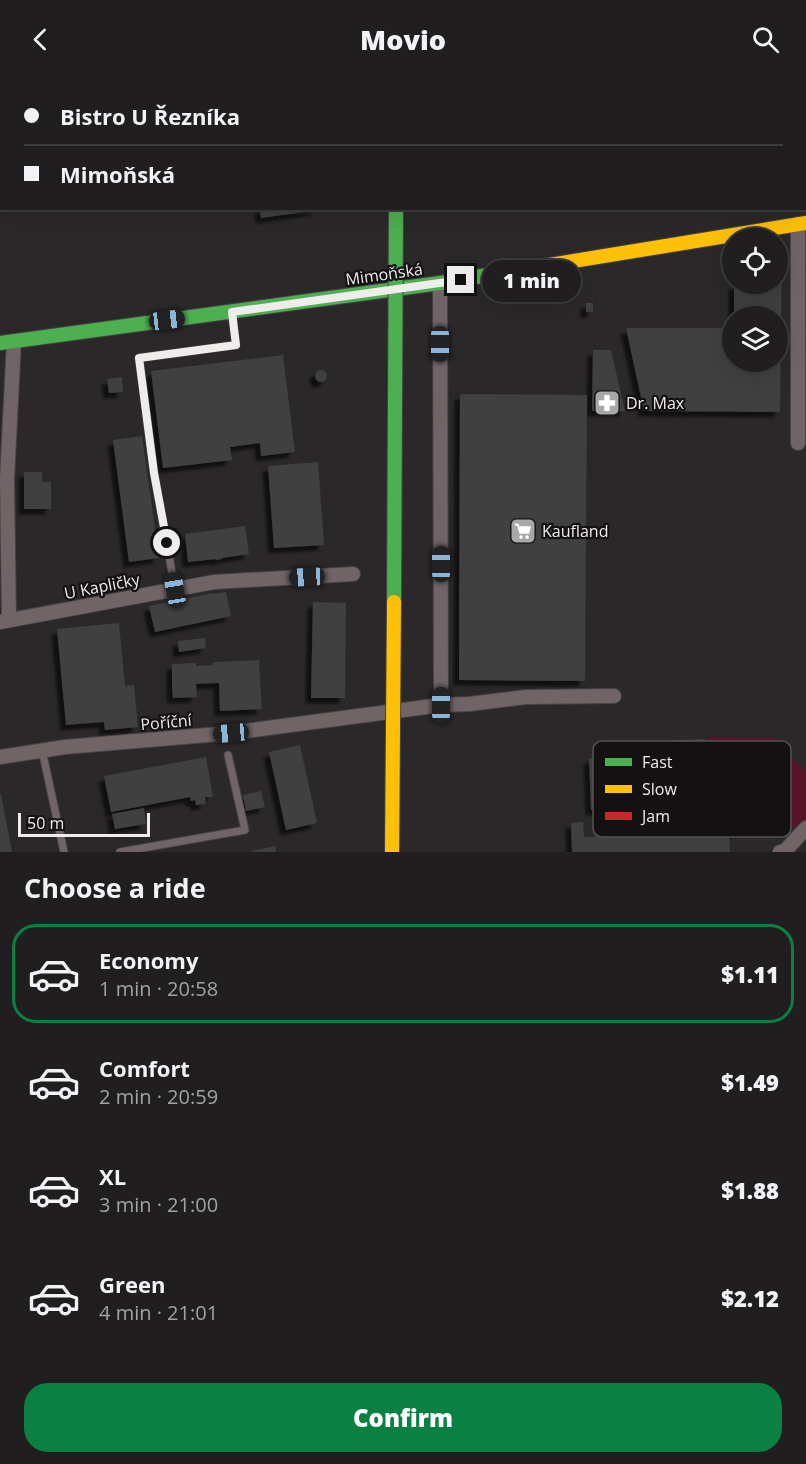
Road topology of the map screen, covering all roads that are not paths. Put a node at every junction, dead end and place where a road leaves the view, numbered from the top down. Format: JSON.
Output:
{"nodes":[{"id":1,"x":396,"y":210,"type":"edge"},
{"id":2,"x":802,"y":224,"type":"edge"},
{"id":3,"x":440,"y":284,"type":"junction"},
{"id":4,"x":232,"y":312,"type":"junction"},
{"id":5,"x":7,"y":342,"type":"edge"},
{"id":6,"x":798,"y":443,"type":"dead end"},
{"id":7,"x":353,"y":574,"type":"dead end"},
{"id":8,"x":175,"y":590,"type":"junction"},
{"id":9,"x":4,"y":621,"type":"edge"},
{"id":10,"x":614,"y":696,"type":"dead end"},
{"id":11,"x":441,"y":705,"type":"junction"},
{"id":12,"x":42,"y":750,"type":"junction"},
{"id":13,"x":228,"y":755,"type":"dead end"},
{"id":14,"x":0,"y":757,"type":"edge"},
{"id":15,"x":806,"y":828,"type":"edge"},
{"id":16,"x":64,"y":852,"type":"edge"},
{"id":17,"x":120,"y":852,"type":"edge"},
{"id":18,"x":392,"y":852,"type":"edge"},
{"id":19,"x":780,"y":852,"type":"edge"}],
"edges":[{"from":1,"to":18,"type":"street","bridge":true},
{"from":2,"to":3,"type":"street","name":"Mimoňská"},
{"from":2,"to":6,"type":"street"},
{"from":3,"to":4,"type":"street","name":"Mimoňská"},
{"from":3,"to":11,"type":"street"},
{"from":4,"to":5,"type":"street","name":"Mimoňská"},
{"from":4,"to":8,"type":"lane"},
{"from":5,"to":9,"type":"street"},
{"from":7,"to":8,"type":"street","name":"U Kapličky"},
{"from":8,"to":9,"type":"street","name":"U Kapličky"},
{"from":10,"to":11,"type":"street","name":"Poříční"},
{"from":11,"to":12,"type":"street","name":"Poříční"},
{"from":12,"to":14,"type":"street","name":"Poříční"},
{"from":12,"to":16,"type":"lane"},
{"from":13,"to":17,"type":"lane"},
{"from":15,"to":19,"type":"street"}]}
